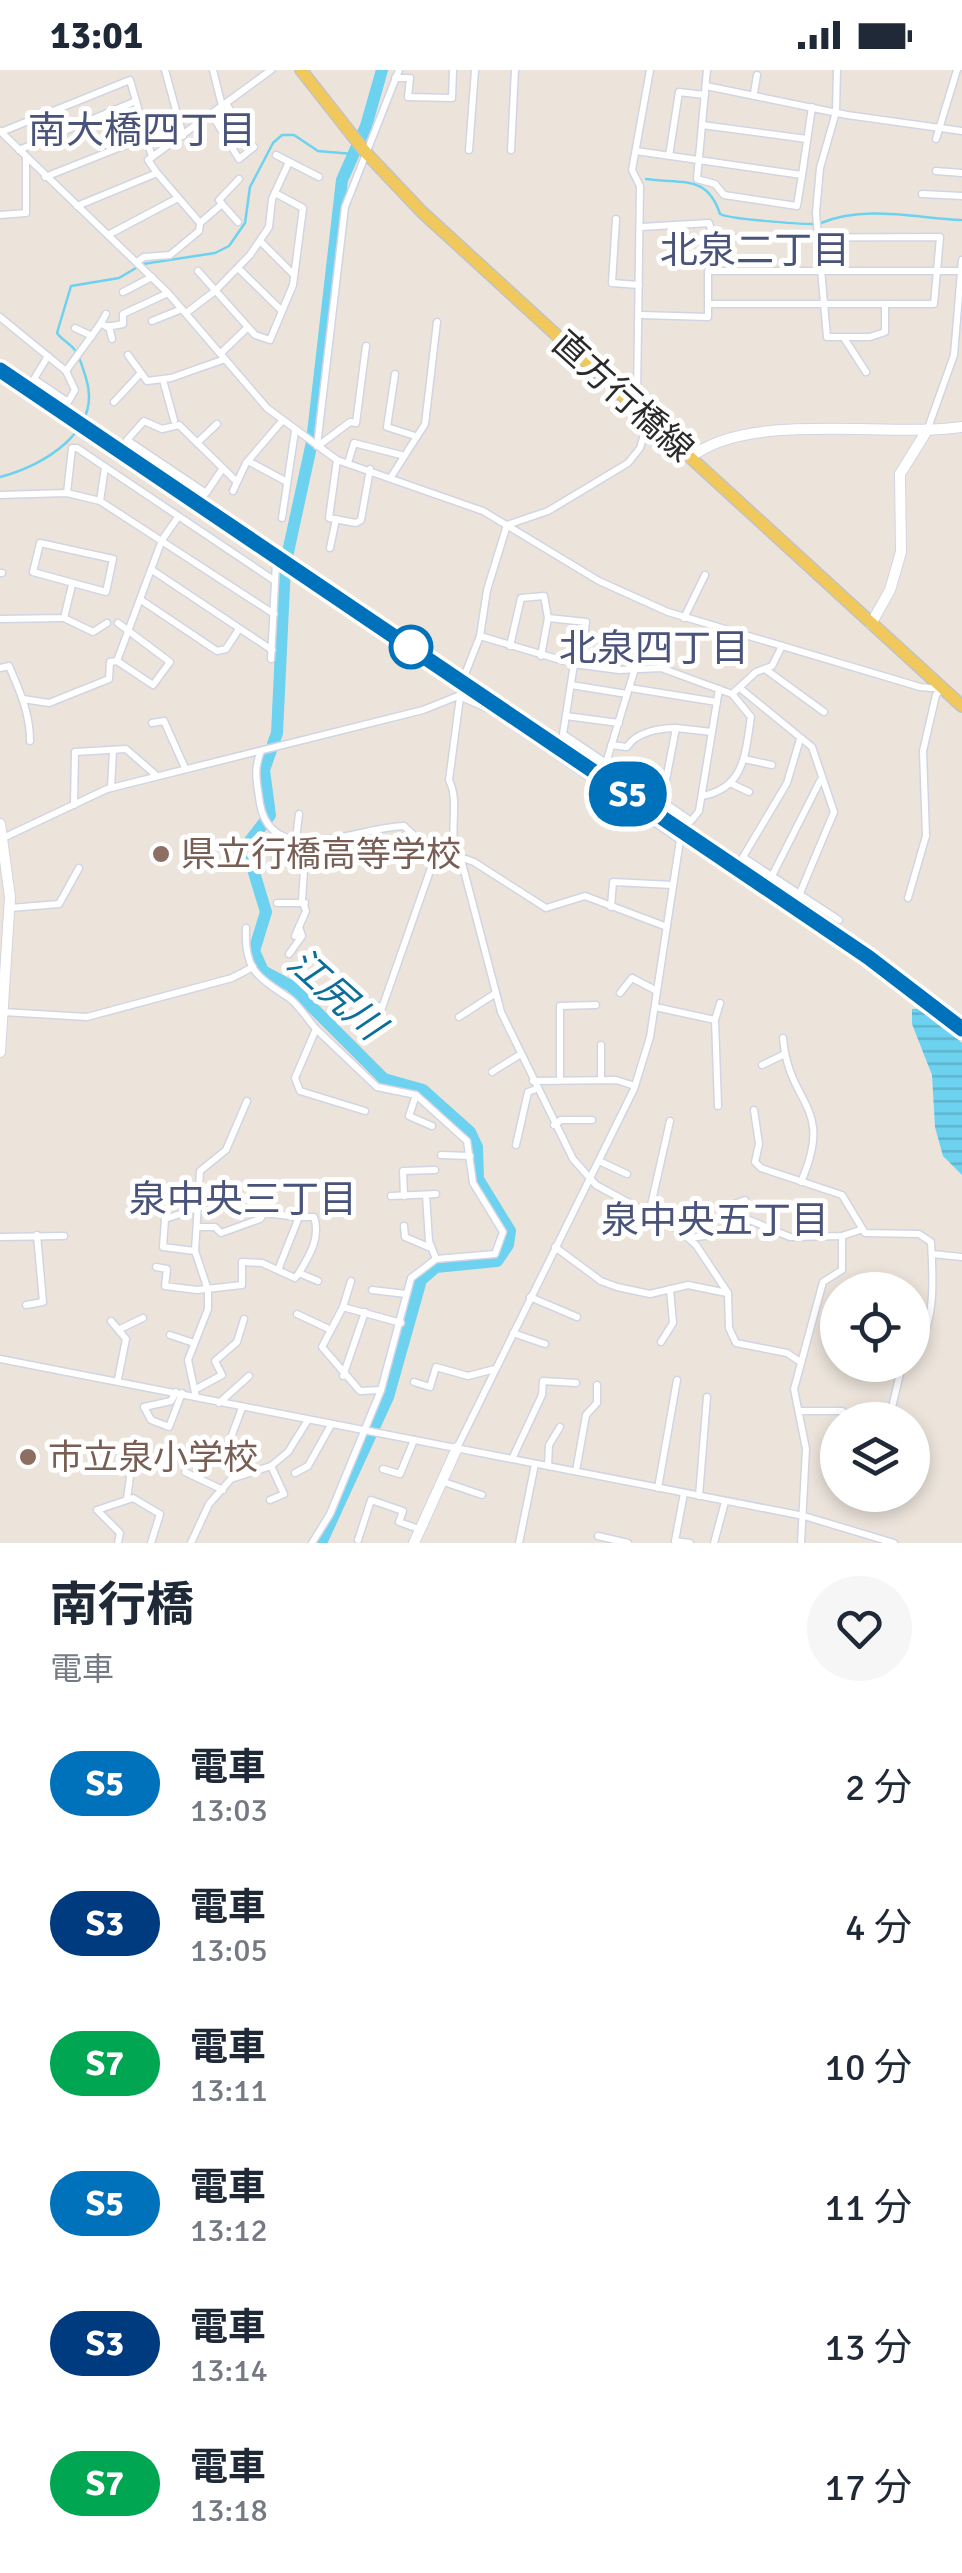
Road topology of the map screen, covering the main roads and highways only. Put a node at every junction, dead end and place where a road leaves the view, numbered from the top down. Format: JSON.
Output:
{"nodes":[{"id":1,"x":301,"y":70,"type":"edge"},
{"id":2,"x":962,"y":706,"type":"edge"}],
"edges":[{"from":1,"to":2,"type":"main road","name":"直方行橋線"}]}
